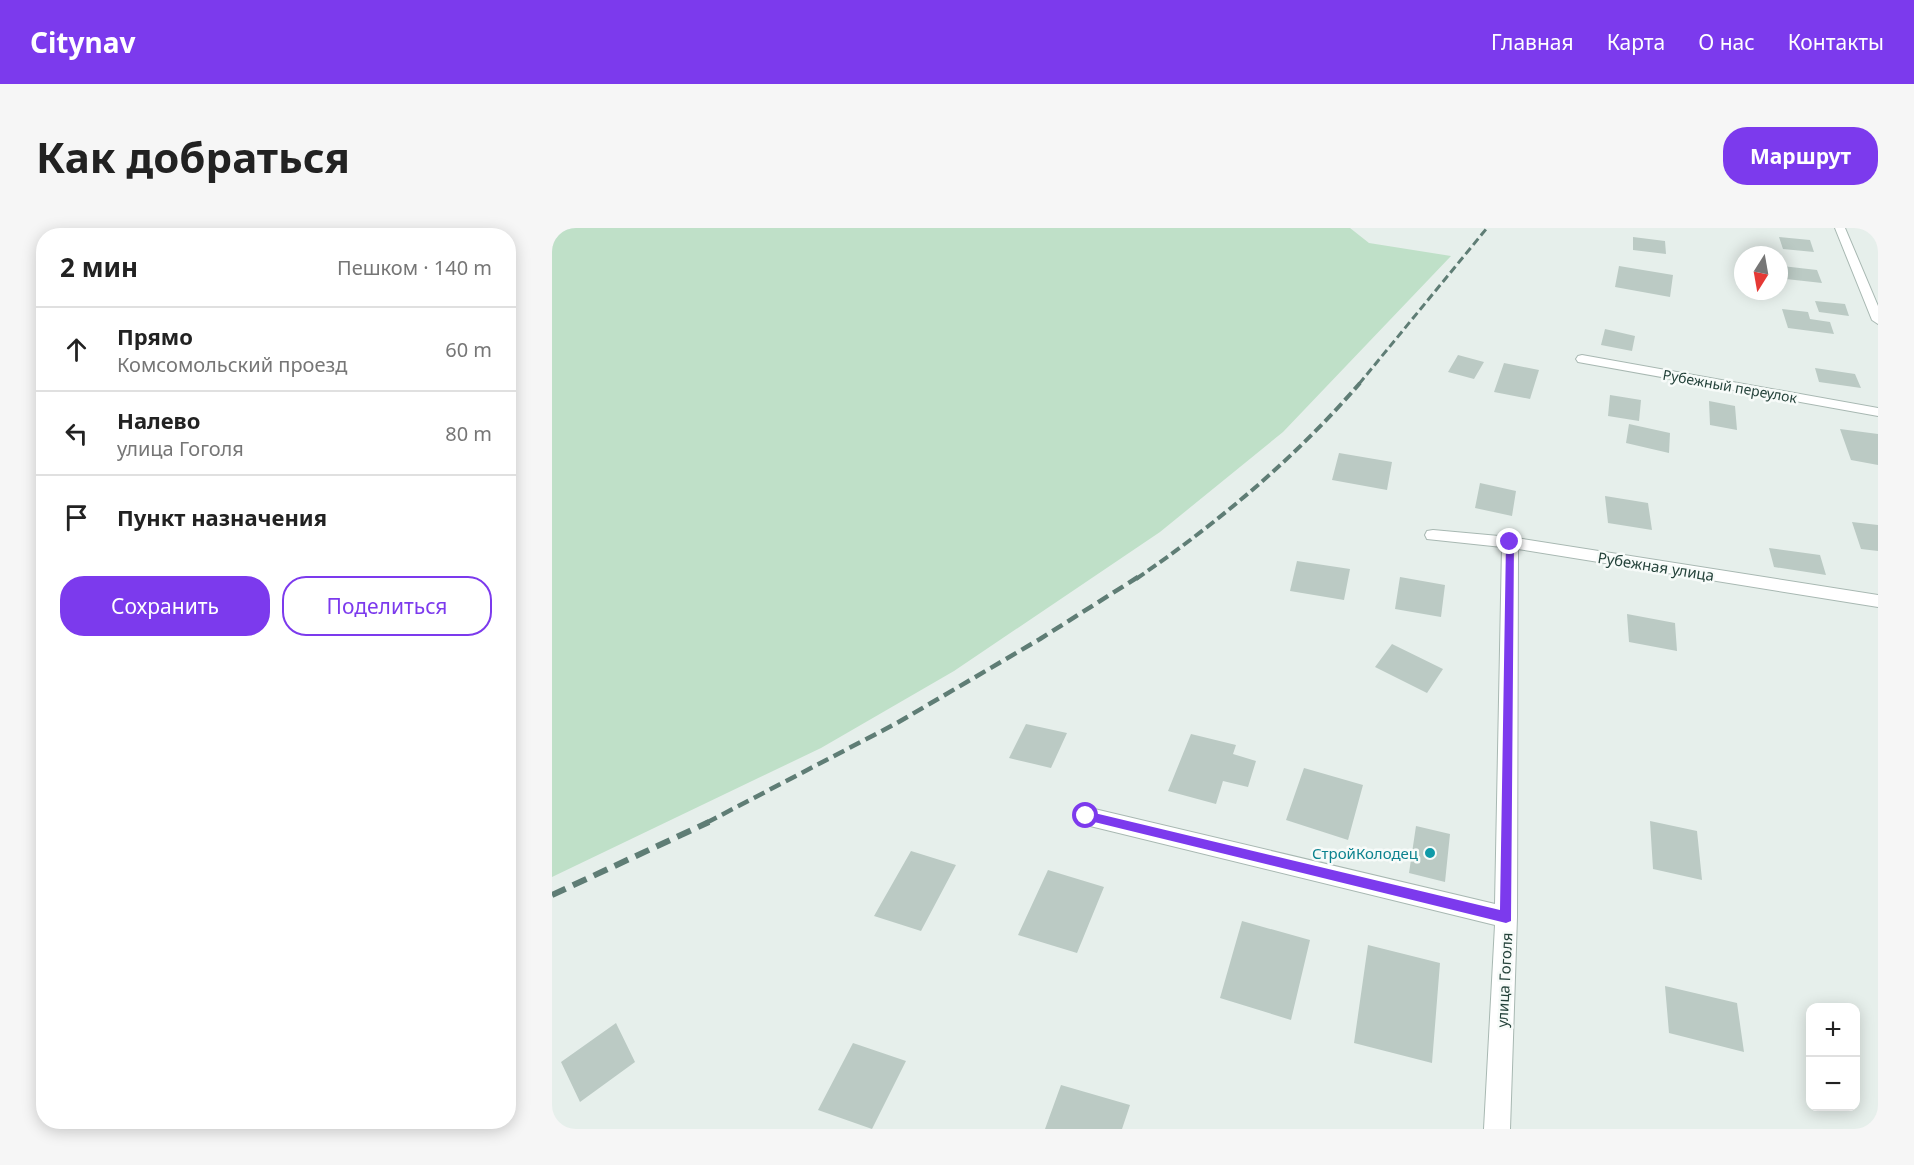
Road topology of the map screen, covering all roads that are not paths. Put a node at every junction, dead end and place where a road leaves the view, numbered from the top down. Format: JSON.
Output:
{"nodes":[{"id":1,"x":1840,"y":228,"type":"edge"},
{"id":2,"x":1878,"y":320,"type":"edge"},
{"id":3,"x":1582,"y":359,"type":"dead end"},
{"id":4,"x":1878,"y":412,"type":"edge"},
{"id":5,"x":1433,"y":535,"type":"dead end"},
{"id":6,"x":1510,"y":542,"type":"junction"},
{"id":7,"x":1878,"y":601,"type":"edge"},
{"id":8,"x":1086,"y":816,"type":"dead end"},
{"id":9,"x":1506,"y":917,"type":"junction"},
{"id":10,"x":1497,"y":1129,"type":"edge"}],
"edges":[{"from":1,"to":2,"type":"street"},
{"from":3,"to":4,"type":"street","name":"Рубежный переулок"},
{"from":5,"to":6,"type":"street","name":"Рубежная улица"},
{"from":6,"to":7,"type":"street","name":"Рубежная улица"},
{"from":6,"to":9,"type":"street","name":"улица Гоголя"},
{"from":8,"to":9,"type":"street"},
{"from":9,"to":10,"type":"street","name":"улица Гоголя"}]}
